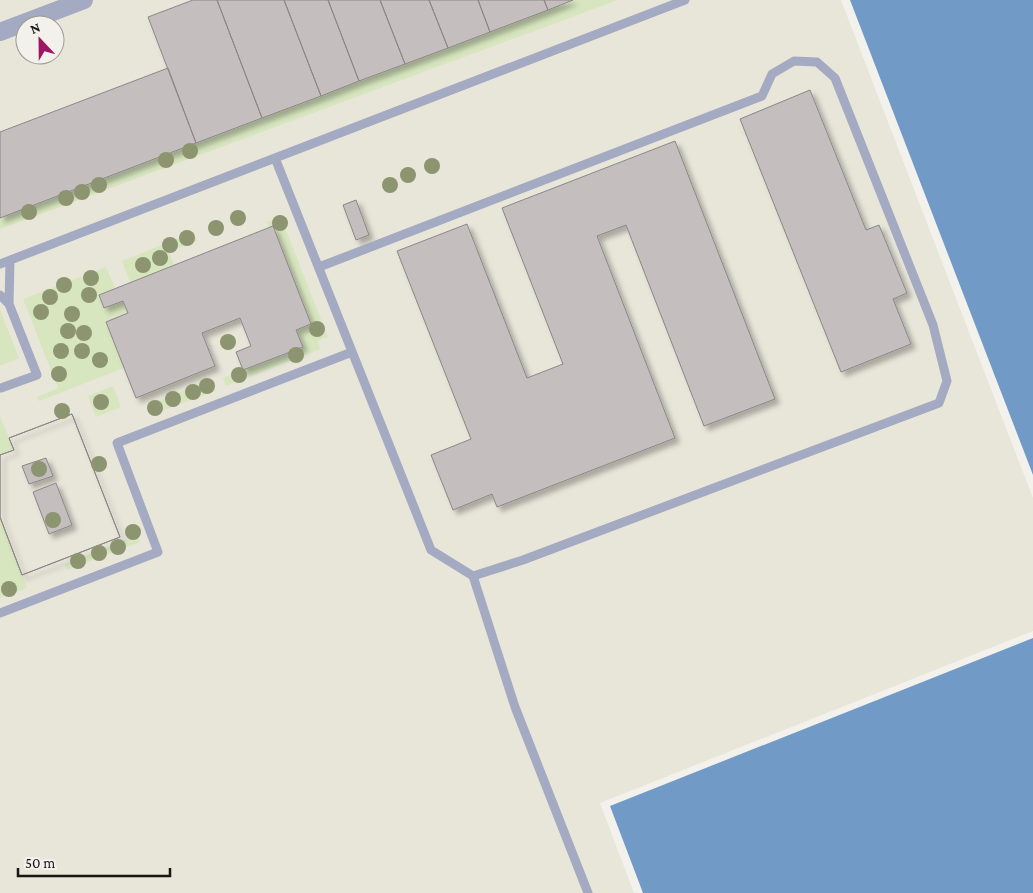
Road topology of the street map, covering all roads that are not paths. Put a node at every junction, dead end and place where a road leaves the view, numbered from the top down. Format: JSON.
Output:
{"nodes":[{"id":1,"x":84,"y":0,"type":"edge"},
{"id":2,"x":684,"y":0,"type":"edge"},
{"id":3,"x":0,"y":32,"type":"edge"},
{"id":4,"x":276,"y":158,"type":"junction"},
{"id":5,"x":10,"y":261,"type":"junction"},
{"id":6,"x":0,"y":264,"type":"edge"},
{"id":7,"x":319,"y":267,"type":"junction"},
{"id":8,"x":0,"y":295,"type":"edge"},
{"id":9,"x":9,"y":304,"type":"junction"},
{"id":10,"x":352,"y":352,"type":"junction"},
{"id":11,"x":1,"y":388,"type":"edge"},
{"id":12,"x":473,"y":576,"type":"junction"},
{"id":13,"x":0,"y":613,"type":"edge"},
{"id":14,"x":588,"y":893,"type":"edge"}],
"edges":[{"from":1,"to":3,"type":"street"},
{"from":2,"to":4,"type":"lane"},
{"from":4,"to":5,"type":"lane"},
{"from":4,"to":7,"type":"lane"},
{"from":5,"to":6,"type":"lane"},
{"from":5,"to":9,"type":"lane"},
{"from":7,"to":10,"type":"lane"},
{"from":7,"to":12,"type":"lane"},
{"from":8,"to":9,"type":"lane"},
{"from":9,"to":11,"type":"lane"},
{"from":10,"to":12,"type":"lane"},
{"from":10,"to":13,"type":"lane"},
{"from":12,"to":14,"type":"lane"}]}
